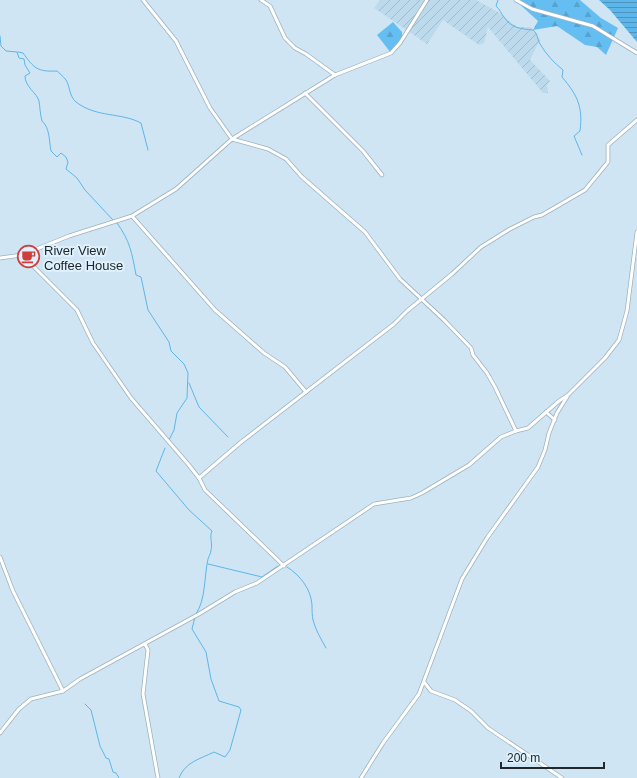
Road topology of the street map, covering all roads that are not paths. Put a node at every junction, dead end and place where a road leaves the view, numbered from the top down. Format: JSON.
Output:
{"nodes":[{"id":1,"x":143,"y":0,"type":"edge"},
{"id":2,"x":261,"y":0,"type":"edge"},
{"id":3,"x":428,"y":0,"type":"edge"},
{"id":4,"x":516,"y":0,"type":"edge"},
{"id":5,"x":637,"y":54,"type":"edge"},
{"id":6,"x":335,"y":76,"type":"junction"},
{"id":7,"x":305,"y":93,"type":"junction"},
{"id":8,"x":637,"y":120,"type":"edge"},
{"id":9,"x":232,"y":139,"type":"junction"},
{"id":10,"x":382,"y":175,"type":"dead end"},
{"id":11,"x":132,"y":216,"type":"junction"},
{"id":12,"x":637,"y":232,"type":"edge"},
{"id":13,"x":22,"y":255,"type":"junction"},
{"id":14,"x":0,"y":258,"type":"edge"},
{"id":15,"x":421,"y":298,"type":"junction"},
{"id":16,"x":306,"y":392,"type":"junction"},
{"id":17,"x":568,"y":395,"type":"junction"},
{"id":18,"x":546,"y":412,"type":"junction"},
{"id":19,"x":555,"y":420,"type":"junction"},
{"id":20,"x":516,"y":431,"type":"junction"},
{"id":21,"x":199,"y":478,"type":"junction"},
{"id":22,"x":0,"y":558,"type":"edge"},
{"id":23,"x":284,"y":566,"type":"junction"},
{"id":24,"x":145,"y":644,"type":"junction"},
{"id":25,"x":424,"y":682,"type":"junction"},
{"id":26,"x":63,"y":691,"type":"junction"},
{"id":27,"x":0,"y":734,"type":"edge"},
{"id":28,"x":158,"y":778,"type":"edge"},
{"id":29,"x":361,"y":778,"type":"edge"},
{"id":30,"x":562,"y":778,"type":"edge"}],
"edges":[{"from":1,"to":9,"type":"street"},
{"from":2,"to":6,"type":"street"},
{"from":3,"to":6,"type":"street"},
{"from":4,"to":5,"type":"street"},
{"from":6,"to":7,"type":"street"},
{"from":7,"to":9,"type":"street"},
{"from":7,"to":10,"type":"street"},
{"from":8,"to":15,"type":"street"},
{"from":9,"to":11,"type":"street"},
{"from":9,"to":15,"type":"street"},
{"from":11,"to":13,"type":"street"},
{"from":11,"to":16,"type":"street"},
{"from":12,"to":17,"type":"street"},
{"from":13,"to":14,"type":"street"},
{"from":13,"to":21,"type":"street"},
{"from":15,"to":16,"type":"street"},
{"from":15,"to":20,"type":"street"},
{"from":16,"to":21,"type":"street"},
{"from":17,"to":18,"type":"street"},
{"from":17,"to":19,"type":"street"},
{"from":18,"to":19,"type":"street"},
{"from":18,"to":20,"type":"street"},
{"from":19,"to":25,"type":"street"},
{"from":20,"to":23,"type":"street"},
{"from":21,"to":23,"type":"street"},
{"from":22,"to":26,"type":"street"},
{"from":23,"to":24,"type":"street"},
{"from":24,"to":26,"type":"street"},
{"from":24,"to":28,"type":"street"},
{"from":25,"to":29,"type":"street"},
{"from":25,"to":30,"type":"street"},
{"from":26,"to":27,"type":"street"}]}
